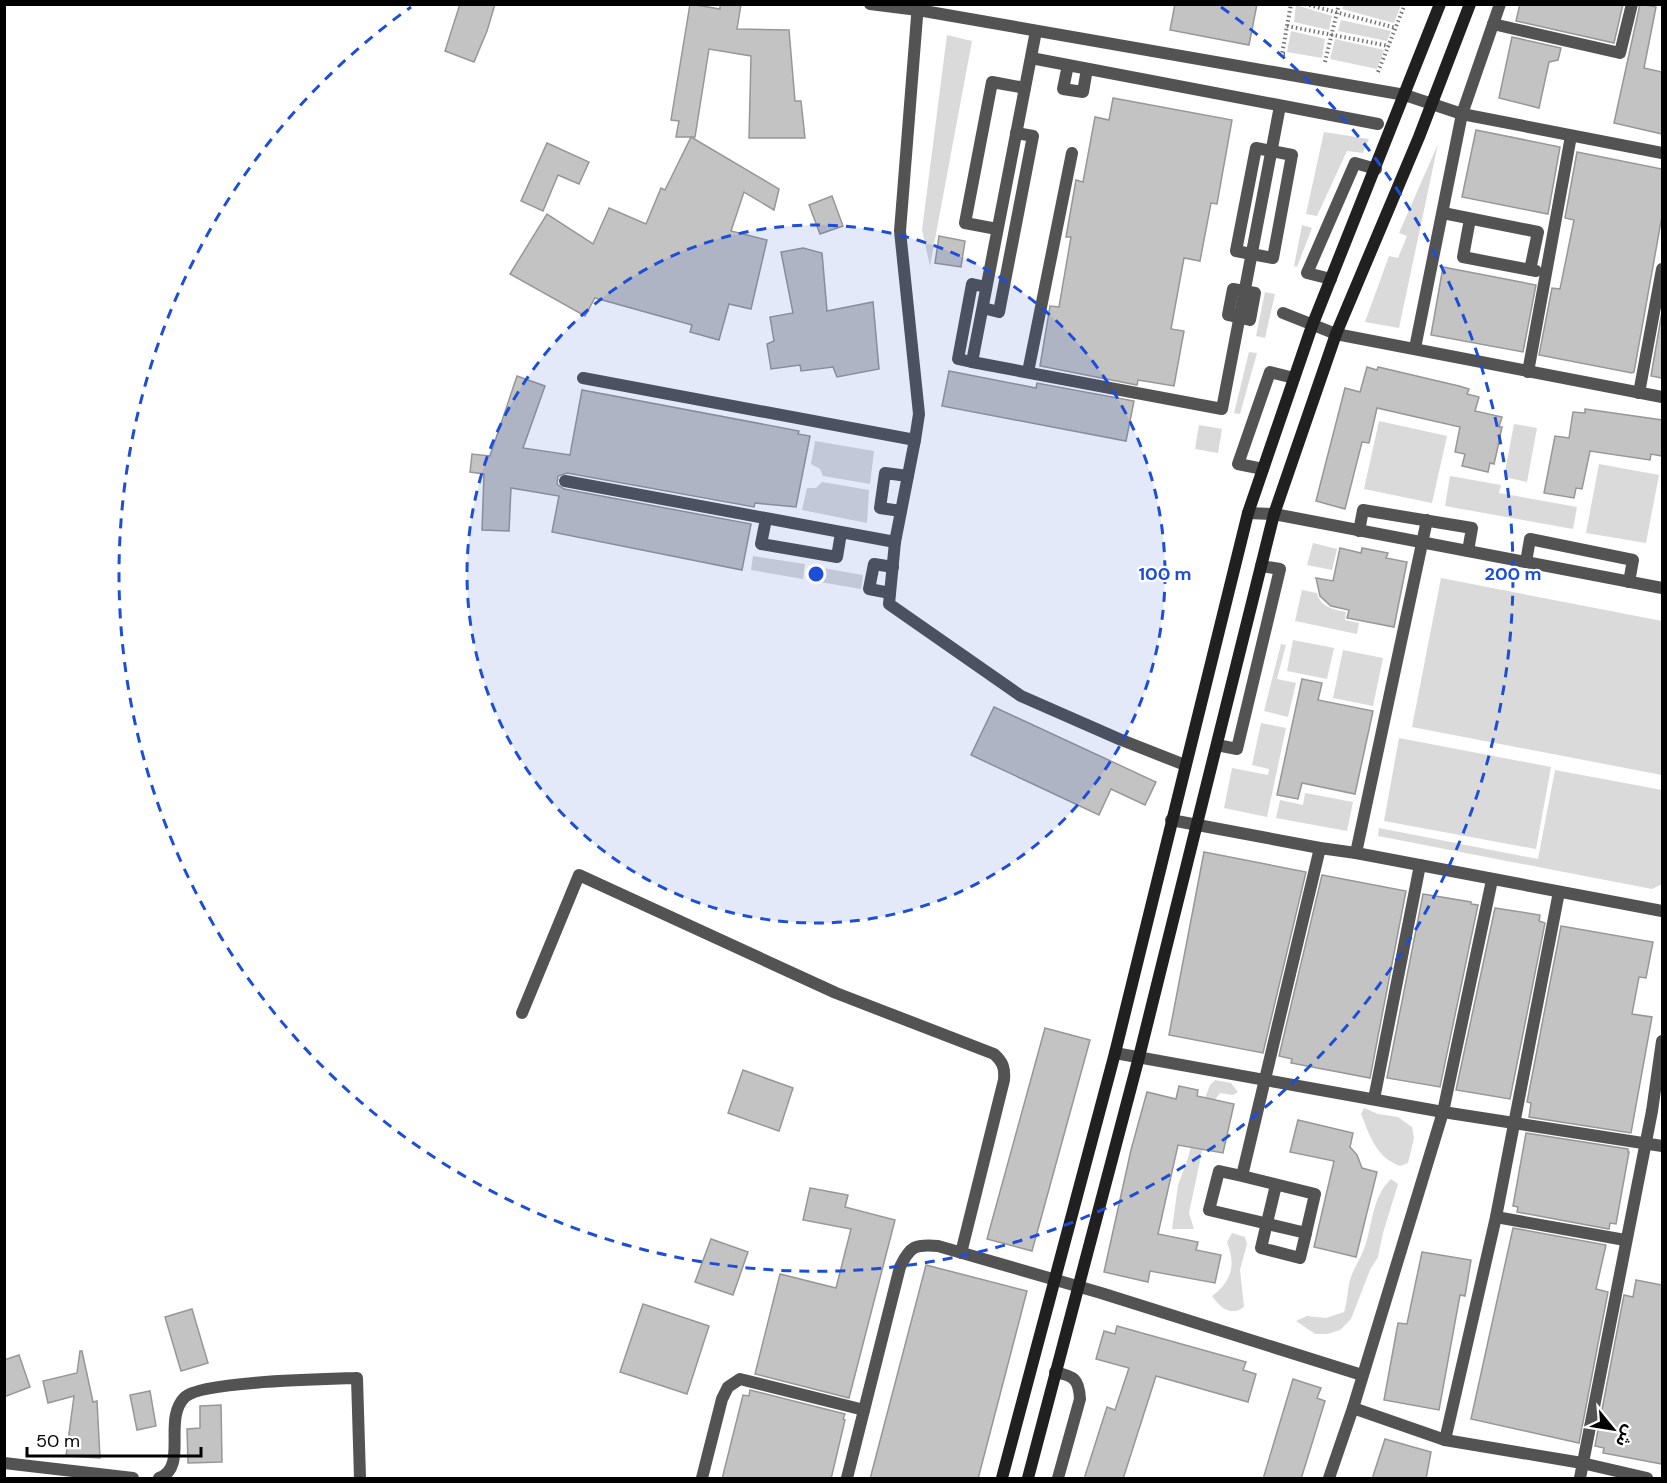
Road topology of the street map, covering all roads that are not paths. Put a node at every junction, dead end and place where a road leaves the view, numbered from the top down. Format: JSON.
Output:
{"nodes":[{"id":1,"x":870,"y":4,"type":"edge"},
{"id":2,"x":1440,"y":4,"type":"edge"},
{"id":3,"x":1470,"y":4,"type":"edge"},
{"id":4,"x":1500,"y":4,"type":"edge"},
{"id":5,"x":1632,"y":4,"type":"edge"},
{"id":6,"x":918,"y":7,"type":"edge"},
{"id":7,"x":1493,"y":24,"type":"junction"},
{"id":8,"x":1036,"y":31,"type":"junction"},
{"id":9,"x":1030,"y":58,"type":"junction"},
{"id":10,"x":1068,"y":65,"type":"junction"},
{"id":11,"x":1087,"y":69,"type":"junction"},
{"id":12,"x":1025,"y":88,"type":"junction"},
{"id":13,"x":1405,"y":94,"type":"junction"},
{"id":14,"x":1432,"y":102,"type":"junction"},
{"id":15,"x":1281,"y":106,"type":"junction"},
{"id":16,"x":1462,"y":114,"type":"junction"},
{"id":17,"x":1378,"y":124,"type":"dead end"},
{"id":18,"x":1016,"y":133,"type":"junction"},
{"id":19,"x":1571,"y":136,"type":"junction"},
{"id":20,"x":1272,"y":151,"type":"junction"},
{"id":21,"x":1072,"y":153,"type":"dead end"},
{"id":22,"x":1662,"y":153,"type":"edge"},
{"id":23,"x":1376,"y":169,"type":"junction"},
{"id":24,"x":1443,"y":213,"type":"junction"},
{"id":25,"x":1470,"y":219,"type":"junction"},
{"id":26,"x":998,"y":229,"type":"junction"},
{"id":27,"x":1252,"y":254,"type":"junction"},
{"id":28,"x":1662,"y":269,"type":"edge"},
{"id":29,"x":1530,"y":270,"type":"junction"},
{"id":30,"x":1546,"y":273,"type":"junction"},
{"id":31,"x":1331,"y":279,"type":"junction"},
{"id":32,"x":986,"y":287,"type":"junction"},
{"id":33,"x":982,"y":309,"type":"junction"},
{"id":34,"x":1283,"y":313,"type":"dead end"},
{"id":35,"x":1312,"y":326,"type":"junction"},
{"id":36,"x":1336,"y":334,"type":"junction"},
{"id":37,"x":1415,"y":348,"type":"junction"},
{"id":38,"x":972,"y":362,"type":"junction"},
{"id":39,"x":1028,"y":372,"type":"junction"},
{"id":40,"x":1528,"y":372,"type":"junction"},
{"id":41,"x":583,"y":378,"type":"dead end"},
{"id":42,"x":1294,"y":378,"type":"junction"},
{"id":43,"x":1639,"y":393,"type":"junction"},
{"id":44,"x":1662,"y":397,"type":"edge"},
{"id":45,"x":915,"y":440,"type":"junction"},
{"id":46,"x":1263,"y":470,"type":"junction"},
{"id":47,"x":908,"y":476,"type":"junction"},
{"id":48,"x":565,"y":481,"type":"dead end"},
{"id":49,"x":901,"y":511,"type":"junction"},
{"id":50,"x":1248,"y":513,"type":"junction"},
{"id":51,"x":1274,"y":514,"type":"junction"},
{"id":52,"x":766,"y":519,"type":"junction"},
{"id":53,"x":1426,"y":520,"type":"junction"},
{"id":54,"x":1359,"y":531,"type":"junction"},
{"id":55,"x":842,"y":533,"type":"junction"},
{"id":56,"x":895,"y":542,"type":"junction"},
{"id":57,"x":1422,"y":542,"type":"junction"},
{"id":58,"x":1468,"y":551,"type":"junction"},
{"id":59,"x":1526,"y":562,"type":"junction"},
{"id":60,"x":1261,"y":566,"type":"junction"},
{"id":61,"x":893,"y":567,"type":"junction"},
{"id":62,"x":1629,"y":582,"type":"junction"},
{"id":63,"x":1662,"y":588,"type":"edge"},
{"id":64,"x":890,"y":593,"type":"junction"},
{"id":65,"x":1217,"y":745,"type":"junction"},
{"id":66,"x":1185,"y":765,"type":"junction"},
{"id":67,"x":1171,"y":820,"type":"junction"},
{"id":68,"x":1197,"y":825,"type":"junction"},
{"id":69,"x":1320,"y":848,"type":"junction"},
{"id":70,"x":1356,"y":853,"type":"junction"},
{"id":71,"x":1420,"y":866,"type":"junction"},
{"id":72,"x":1492,"y":879,"type":"junction"},
{"id":73,"x":1559,"y":892,"type":"junction"},
{"id":74,"x":1662,"y":911,"type":"edge"},
{"id":75,"x":522,"y":1013,"type":"dead end"},
{"id":76,"x":1662,"y":1041,"type":"edge"},
{"id":77,"x":1115,"y":1053,"type":"junction"},
{"id":78,"x":1138,"y":1057,"type":"junction"},
{"id":79,"x":1265,"y":1078,"type":"junction"},
{"id":80,"x":1374,"y":1099,"type":"junction"},
{"id":81,"x":1443,"y":1112,"type":"junction"},
{"id":82,"x":1514,"y":1122,"type":"junction"},
{"id":83,"x":1645,"y":1144,"type":"junction"},
{"id":84,"x":1662,"y":1146,"type":"edge"},
{"id":85,"x":1242,"y":1176,"type":"junction"},
{"id":86,"x":1276,"y":1185,"type":"junction"},
{"id":87,"x":1496,"y":1217,"type":"junction"},
{"id":88,"x":1267,"y":1223,"type":"junction"},
{"id":89,"x":1306,"y":1233,"type":"junction"},
{"id":90,"x":1625,"y":1240,"type":"junction"},
{"id":91,"x":961,"y":1253,"type":"junction"},
{"id":92,"x":1055,"y":1280,"type":"junction"},
{"id":93,"x":1078,"y":1287,"type":"junction"},
{"id":94,"x":1055,"y":1372,"type":"junction"},
{"id":95,"x":1362,"y":1376,"type":"junction"},
{"id":96,"x":1353,"y":1408,"type":"junction"},
{"id":97,"x":864,"y":1410,"type":"junction"},
{"id":98,"x":1445,"y":1440,"type":"junction"},
{"id":99,"x":4,"y":1463,"type":"edge"},
{"id":100,"x":1582,"y":1463,"type":"junction"},
{"id":101,"x":133,"y":1479,"type":"edge"},
{"id":102,"x":159,"y":1479,"type":"edge"},
{"id":103,"x":360,"y":1479,"type":"edge"},
{"id":104,"x":702,"y":1479,"type":"edge"},
{"id":105,"x":847,"y":1479,"type":"edge"},
{"id":106,"x":1002,"y":1479,"type":"edge"},
{"id":107,"x":1028,"y":1479,"type":"edge"},
{"id":108,"x":1058,"y":1479,"type":"edge"},
{"id":109,"x":1329,"y":1479,"type":"edge"},
{"id":110,"x":1580,"y":1479,"type":"edge"},
{"id":111,"x":1647,"y":1479,"type":"edge"}],
"edges":[{"from":1,"to":6,"type":"street"},
{"from":2,"to":13,"type":"street"},
{"from":3,"to":14,"type":"street"},
{"from":4,"to":7,"type":"street"},
{"from":5,"to":7,"type":"street"},
{"from":6,"to":8,"type":"street"},
{"from":6,"to":45,"type":"street"},
{"from":7,"to":16,"type":"street"},
{"from":8,"to":9,"type":"street"},
{"from":8,"to":13,"type":"street"},
{"from":9,"to":10,"type":"street"},
{"from":9,"to":12,"type":"street"},
{"from":10,"to":11,"type":"street"},
{"from":10,"to":11,"type":"street"},
{"from":11,"to":15,"type":"street"},
{"from":12,"to":18,"type":"street"},
{"from":12,"to":26,"type":"street"},
{"from":13,"to":14,"type":"street"},
{"from":13,"to":23,"type":"street"},
{"from":14,"to":16,"type":"street"},
{"from":14,"to":36,"type":"street"},
{"from":15,"to":17,"type":"street"},
{"from":15,"to":20,"type":"street"},
{"from":16,"to":19,"type":"street"},
{"from":16,"to":24,"type":"street"},
{"from":18,"to":26,"type":"street"},
{"from":18,"to":33,"type":"street"},
{"from":19,"to":22,"type":"street"},
{"from":19,"to":30,"type":"street"},
{"from":20,"to":27,"type":"street"},
{"from":20,"to":27,"type":"street"},
{"from":21,"to":39,"type":"street"},
{"from":23,"to":31,"type":"street"},
{"from":23,"to":31,"type":"street"},
{"from":24,"to":25,"type":"street"},
{"from":24,"to":37,"type":"street"},
{"from":25,"to":29,"type":"street"},
{"from":25,"to":29,"type":"street"},
{"from":26,"to":32,"type":"street"},
{"from":27,"to":39,"type":"street"},
{"from":28,"to":43,"type":"street"},
{"from":29,"to":30,"type":"street"},
{"from":30,"to":40,"type":"street"},
{"from":31,"to":35,"type":"street"},
{"from":32,"to":33,"type":"street"},
{"from":32,"to":38,"type":"street"},
{"from":33,"to":38,"type":"street"},
{"from":34,"to":35,"type":"street"},
{"from":35,"to":36,"type":"street"},
{"from":35,"to":42,"type":"street"},
{"from":36,"to":37,"type":"street"},
{"from":36,"to":51,"type":"street"},
{"from":37,"to":40,"type":"street"},
{"from":38,"to":39,"type":"street"},
{"from":40,"to":43,"type":"street"},
{"from":41,"to":45,"type":"street"},
{"from":42,"to":46,"type":"street"},
{"from":42,"to":46,"type":"street"},
{"from":43,"to":44,"type":"street"},
{"from":45,"to":47,"type":"street"},
{"from":46,"to":50,"type":"street"},
{"from":47,"to":49,"type":"street"},
{"from":47,"to":49,"type":"street"},
{"from":48,"to":52,"type":"street"},
{"from":49,"to":56,"type":"street"},
{"from":50,"to":51,"type":"street"},
{"from":50,"to":66,"type":"street"},
{"from":51,"to":54,"type":"street"},
{"from":51,"to":60,"type":"street"},
{"from":52,"to":55,"type":"street"},
{"from":52,"to":55,"type":"street"},
{"from":53,"to":54,"type":"street"},
{"from":53,"to":57,"type":"street"},
{"from":53,"to":58,"type":"street"},
{"from":54,"to":57,"type":"street"},
{"from":55,"to":56,"type":"street"},
{"from":56,"to":61,"type":"street"},
{"from":57,"to":58,"type":"street"},
{"from":57,"to":70,"type":"street"},
{"from":58,"to":59,"type":"street"},
{"from":59,"to":62,"type":"street"},
{"from":59,"to":62,"type":"street"},
{"from":60,"to":65,"type":"street"},
{"from":60,"to":65,"type":"street"},
{"from":61,"to":64,"type":"street"},
{"from":61,"to":64,"type":"street"},
{"from":62,"to":63,"type":"street"},
{"from":64,"to":66,"type":"street"},
{"from":65,"to":68,"type":"street"},
{"from":66,"to":67,"type":"street"},
{"from":67,"to":68,"type":"street"},
{"from":67,"to":77,"type":"street"},
{"from":68,"to":69,"type":"street"},
{"from":68,"to":78,"type":"street"},
{"from":69,"to":70,"type":"street"},
{"from":69,"to":79,"type":"street"},
{"from":70,"to":71,"type":"street"},
{"from":71,"to":72,"type":"street"},
{"from":71,"to":80,"type":"street"},
{"from":72,"to":73,"type":"street"},
{"from":72,"to":81,"type":"street"},
{"from":73,"to":74,"type":"street"},
{"from":73,"to":82,"type":"street"},
{"from":75,"to":91,"type":"street"},
{"from":76,"to":83,"type":"street"},
{"from":77,"to":78,"type":"street"},
{"from":77,"to":92,"type":"street"},
{"from":78,"to":79,"type":"street"},
{"from":78,"to":93,"type":"street"},
{"from":79,"to":80,"type":"street"},
{"from":79,"to":85,"type":"street"},
{"from":80,"to":81,"type":"street"},
{"from":81,"to":82,"type":"street"},
{"from":81,"to":95,"type":"street"},
{"from":82,"to":83,"type":"street"},
{"from":82,"to":87,"type":"street"},
{"from":83,"to":84,"type":"street"},
{"from":83,"to":90,"type":"street"},
{"from":85,"to":86,"type":"street"},
{"from":85,"to":88,"type":"street"},
{"from":86,"to":88,"type":"street"},
{"from":86,"to":89,"type":"street"},
{"from":87,"to":90,"type":"street"},
{"from":87,"to":98,"type":"street"},
{"from":88,"to":89,"type":"street"},
{"from":88,"to":89,"type":"street"},
{"from":90,"to":100,"type":"street"},
{"from":91,"to":92,"type":"street"},
{"from":91,"to":97,"type":"street"},
{"from":92,"to":93,"type":"street"},
{"from":92,"to":106,"type":"street"},
{"from":93,"to":94,"type":"street"},
{"from":93,"to":95,"type":"street"},
{"from":94,"to":107,"type":"street"},
{"from":94,"to":108,"type":"street"},
{"from":95,"to":96,"type":"street"},
{"from":96,"to":98,"type":"street"},
{"from":96,"to":109,"type":"street"},
{"from":97,"to":104,"type":"street"},
{"from":97,"to":105,"type":"street"},
{"from":98,"to":100,"type":"street"},
{"from":99,"to":101,"type":"street"},
{"from":100,"to":110,"type":"street"},
{"from":100,"to":111,"type":"street"},
{"from":102,"to":103,"type":"street"}]}
